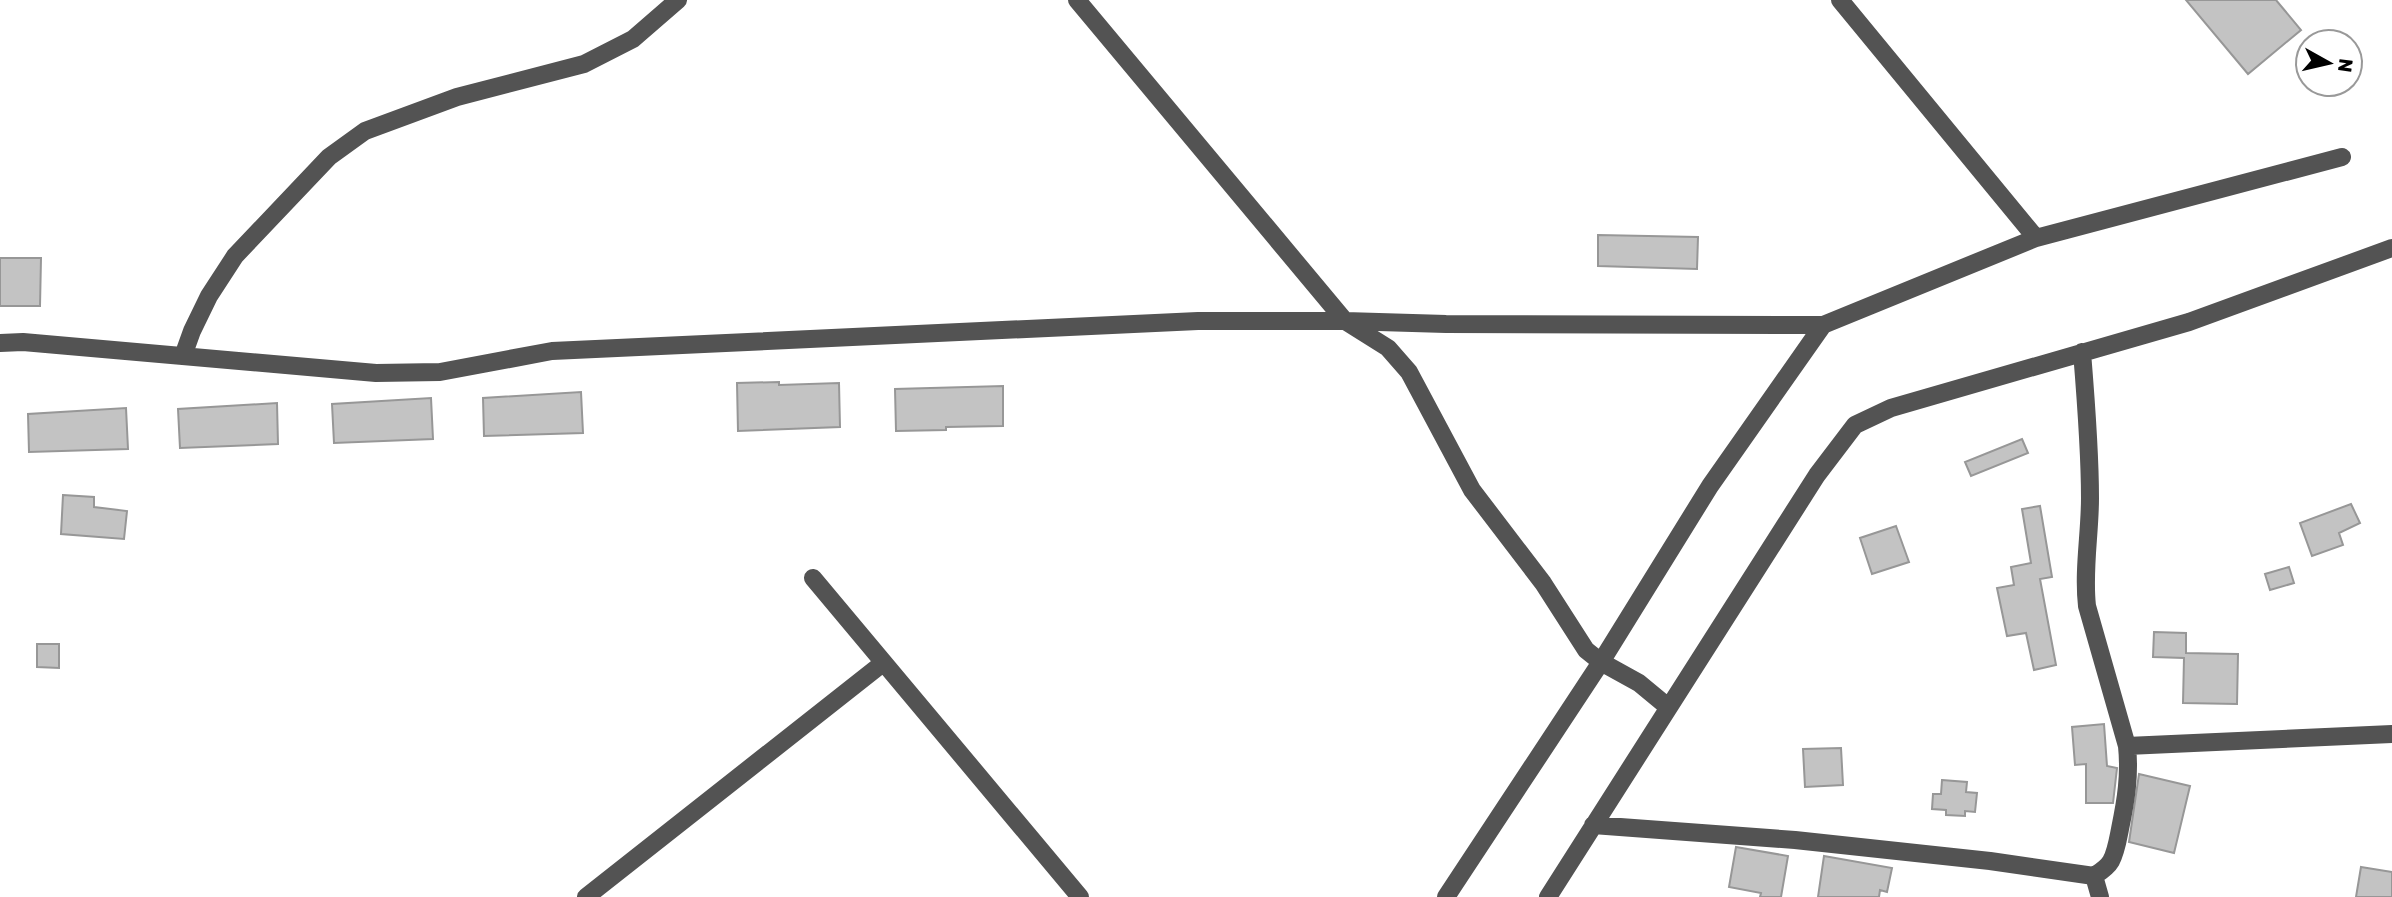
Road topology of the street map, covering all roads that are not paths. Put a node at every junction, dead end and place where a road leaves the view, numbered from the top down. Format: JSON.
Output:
{"nodes":[{"id":1,"x":678,"y":0,"type":"edge"},
{"id":2,"x":1077,"y":0,"type":"edge"},
{"id":3,"x":1840,"y":0,"type":"edge"},
{"id":4,"x":2342,"y":157,"type":"dead end"},
{"id":5,"x":2036,"y":238,"type":"junction"},
{"id":6,"x":2391,"y":253,"type":"edge"},
{"id":7,"x":1345,"y":321,"type":"junction"},
{"id":8,"x":1823,"y":325,"type":"junction"},
{"id":9,"x":0,"y":343,"type":"edge"},
{"id":10,"x":2081,"y":352,"type":"junction"},
{"id":11,"x":183,"y":356,"type":"junction"},
{"id":12,"x":813,"y":578,"type":"dead end"},
{"id":13,"x":1601,"y":662,"type":"junction"},
{"id":14,"x":883,"y":663,"type":"junction"},
{"id":15,"x":1668,"y":708,"type":"junction"},
{"id":16,"x":2392,"y":734,"type":"edge"},
{"id":17,"x":2127,"y":746,"type":"junction"},
{"id":18,"x":1593,"y":825,"type":"junction"},
{"id":19,"x":2094,"y":876,"type":"junction"},
{"id":20,"x":586,"y":897,"type":"edge"},
{"id":21,"x":1080,"y":897,"type":"edge"},
{"id":22,"x":1446,"y":897,"type":"edge"},
{"id":23,"x":1548,"y":897,"type":"edge"},
{"id":24,"x":2101,"y":897,"type":"edge"}],
"edges":[{"from":1,"to":11,"type":"street"},
{"from":2,"to":7,"type":"street"},
{"from":3,"to":5,"type":"street"},
{"from":4,"to":5,"type":"street"},
{"from":5,"to":8,"type":"street"},
{"from":6,"to":10,"type":"street"},
{"from":7,"to":8,"type":"street"},
{"from":7,"to":11,"type":"street"},
{"from":7,"to":13,"type":"street"},
{"from":8,"to":13,"type":"street"},
{"from":9,"to":11,"type":"street"},
{"from":10,"to":15,"type":"street"},
{"from":10,"to":17,"type":"street"},
{"from":12,"to":14,"type":"street"},
{"from":13,"to":15,"type":"street"},
{"from":13,"to":22,"type":"street"},
{"from":14,"to":20,"type":"street"},
{"from":14,"to":21,"type":"street"},
{"from":15,"to":18,"type":"street"},
{"from":16,"to":17,"type":"street"},
{"from":17,"to":19,"type":"street"},
{"from":18,"to":19,"type":"street"},
{"from":18,"to":23,"type":"street"},
{"from":19,"to":24,"type":"street"}]}
